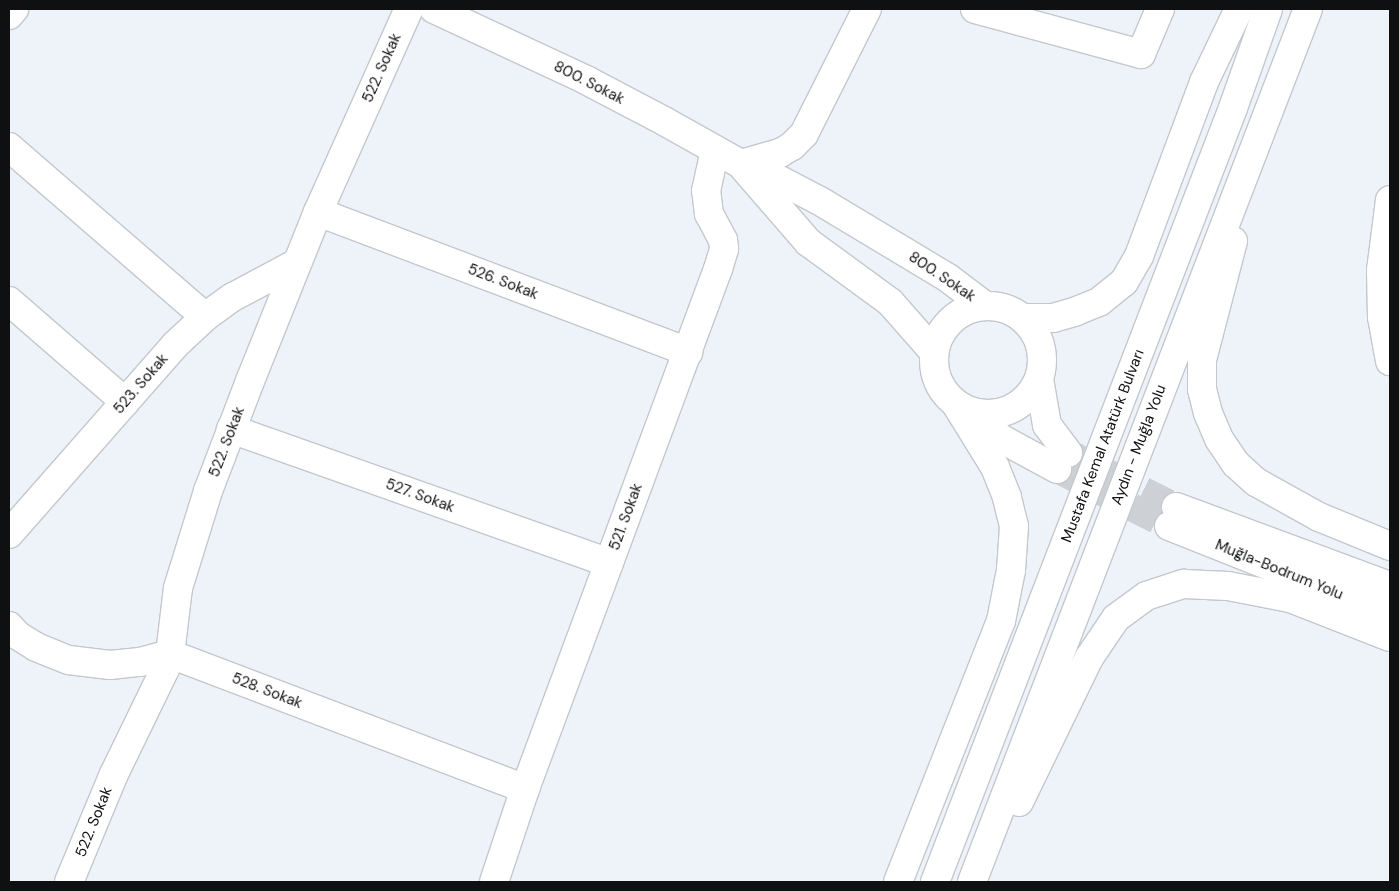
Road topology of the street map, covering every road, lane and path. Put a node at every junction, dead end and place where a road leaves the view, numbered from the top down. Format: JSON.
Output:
{"nodes":[{"id":1,"x":14,"y":9,"type":"edge"},
{"id":2,"x":409,"y":9,"type":"edge"},
{"id":3,"x":434,"y":9,"type":"edge"},
{"id":4,"x":867,"y":9,"type":"edge"},
{"id":5,"x":975,"y":9,"type":"edge"},
{"id":6,"x":1160,"y":9,"type":"edge"},
{"id":7,"x":1239,"y":9,"type":"edge"},
{"id":8,"x":1268,"y":9,"type":"edge"},
{"id":9,"x":1308,"y":9,"type":"edge"},
{"id":10,"x":9,"y":15,"type":"edge"},
{"id":11,"x":1263,"y":121,"type":"junction"},
{"id":12,"x":9,"y":146,"type":"edge"},
{"id":13,"x":716,"y":150,"type":"junction"},
{"id":14,"x":741,"y":164,"type":"junction"},
{"id":15,"x":1390,"y":200,"type":"edge"},
{"id":16,"x":318,"y":212,"type":"junction"},
{"id":17,"x":298,"y":263,"type":"junction"},
{"id":18,"x":9,"y":301,"type":"edge"},
{"id":19,"x":985,"y":306,"type":"junction"},
{"id":20,"x":205,"y":317,"type":"junction"},
{"id":21,"x":1022,"y":318,"type":"junction"},
{"id":22,"x":688,"y":352,"type":"junction"},
{"id":23,"x":934,"y":352,"type":"junction"},
{"id":24,"x":1390,"y":361,"type":"edge"},
{"id":25,"x":1039,"y":380,"type":"junction"},
{"id":26,"x":125,"y":402,"type":"junction"},
{"id":27,"x":968,"y":409,"type":"junction"},
{"id":28,"x":231,"y":429,"type":"junction"},
{"id":29,"x":9,"y":534,"type":"edge"},
{"id":30,"x":1390,"y":546,"type":"edge"},
{"id":31,"x":609,"y":563,"type":"junction"},
{"id":32,"x":1390,"y":586,"type":"edge"},
{"id":33,"x":1390,"y":614,"type":"edge"},
{"id":34,"x":9,"y":626,"type":"edge"},
{"id":35,"x":1390,"y":637,"type":"edge"},
{"id":36,"x":170,"y":654,"type":"junction"},
{"id":37,"x":525,"y":789,"type":"junction"},
{"id":38,"x":69,"y":882,"type":"edge"},
{"id":39,"x":494,"y":882,"type":"edge"},
{"id":40,"x":898,"y":882,"type":"edge"},
{"id":41,"x":935,"y":882,"type":"edge"},
{"id":42,"x":972,"y":882,"type":"edge"},
{"id":43,"x":976,"y":882,"type":"edge"}],
"edges":[{"from":1,"to":10,"type":"main road"},
{"from":2,"to":16,"type":"main road","name":"522. Sokak"},
{"from":3,"to":13,"type":"main road","name":"800. Sokak"},
{"from":4,"to":14,"type":"main road"},
{"from":5,"to":6,"type":"main road"},
{"from":7,"to":21,"type":"main road"},
{"from":8,"to":41,"type":"main road","name":"Mustafa Kemal Atatürk Bulvarı"},
{"from":9,"to":11,"type":"main road","name":"Aydın - Muğla Yolu"},
{"from":11,"to":30,"type":"main road"},
{"from":11,"to":42,"type":"main road","name":"Aydın - Muğla Yolu"},
{"from":12,"to":20,"type":"main road"},
{"from":13,"to":14,"type":"main road","name":"800. Sokak"},
{"from":13,"to":22,"type":"main road","name":"521. Sokak"},
{"from":14,"to":19,"type":"main road","name":"800. Sokak"},
{"from":14,"to":23,"type":"main road","name":"800. Sokak"},
{"from":15,"to":24,"type":"main road"},
{"from":16,"to":17,"type":"main road","name":"522. Sokak"},
{"from":16,"to":22,"type":"main road","name":"526. Sokak"},
{"from":17,"to":20,"type":"main road","name":"523. Sokak"},
{"from":17,"to":28,"type":"main road","name":"522. Sokak"},
{"from":18,"to":26,"type":"main road"},
{"from":19,"to":21,"type":"main road"},
{"from":19,"to":23,"type":"main road"},
{"from":20,"to":26,"type":"main road","name":"523. Sokak"},
{"from":21,"to":25,"type":"main road"},
{"from":22,"to":31,"type":"main road","name":"521. Sokak"},
{"from":23,"to":27,"type":"main road"},
{"from":25,"to":27,"type":"main road"},
{"from":25,"to":27,"type":"main road"},
{"from":26,"to":29,"type":"main road","name":"523. Sokak"},
{"from":27,"to":40,"type":"main road"},
{"from":28,"to":31,"type":"main road","name":"527. Sokak"},
{"from":28,"to":36,"type":"main road","name":"522. Sokak"},
{"from":31,"to":37,"type":"main road","name":"521. Sokak"},
{"from":32,"to":33,"type":"main road","name":"Muğla-Bodrum Yolu"},
{"from":34,"to":36,"type":"main road"},
{"from":35,"to":43,"type":"main road"},
{"from":36,"to":37,"type":"main road","name":"528. Sokak"},
{"from":36,"to":38,"type":"main road","name":"522. Sokak"},
{"from":37,"to":39,"type":"main road","name":"521. Sokak"}]}
